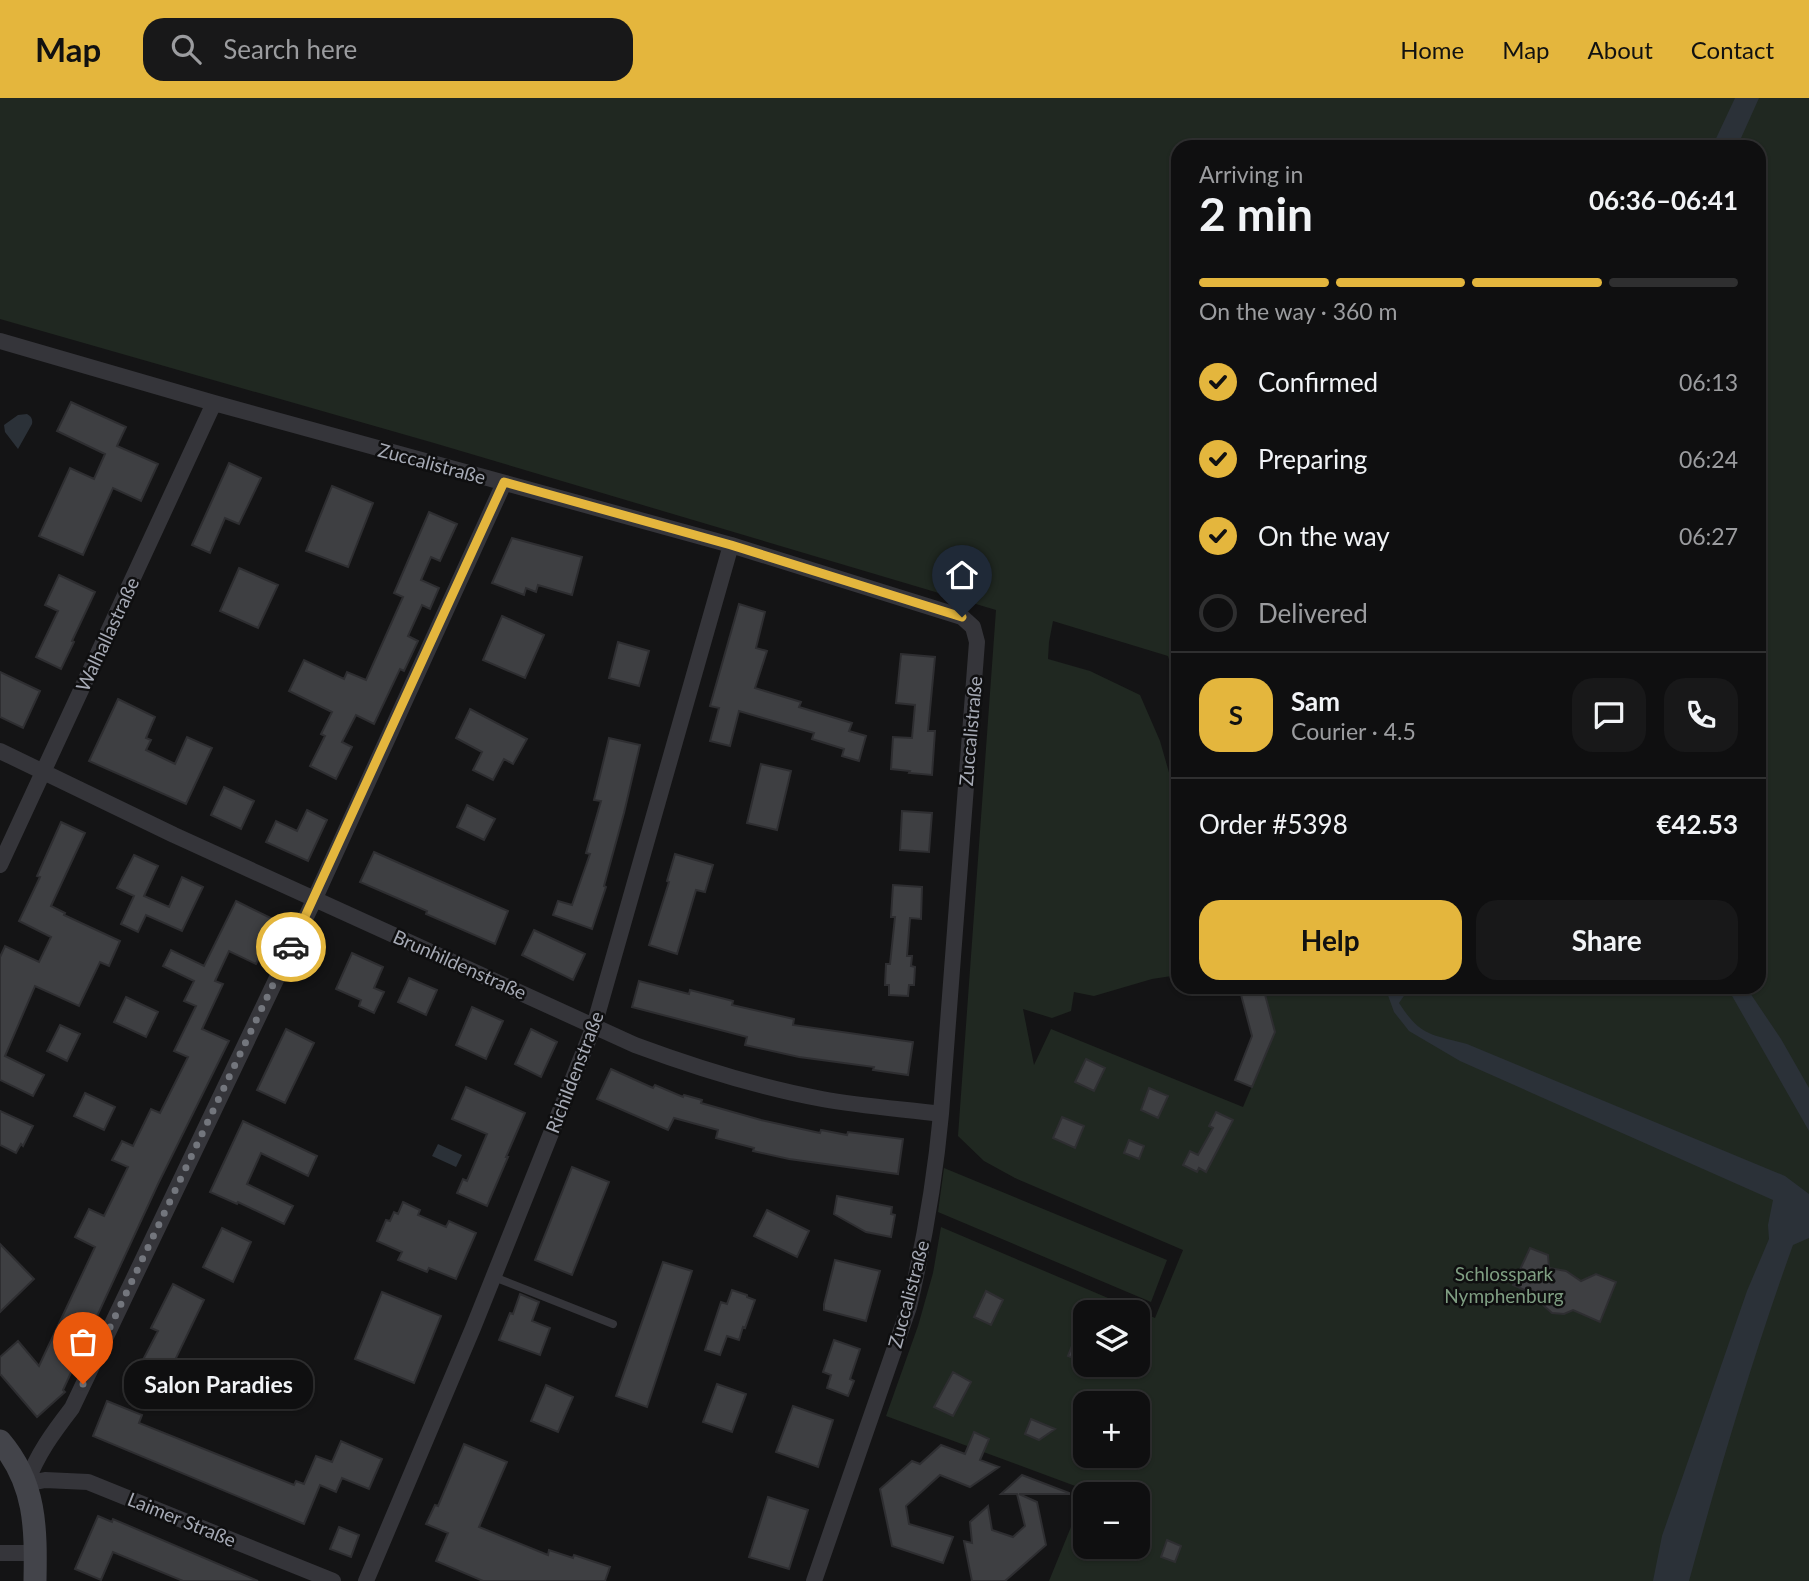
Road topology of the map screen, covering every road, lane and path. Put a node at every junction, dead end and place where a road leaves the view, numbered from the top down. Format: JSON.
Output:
{"nodes":[{"id":1,"x":0,"y":341,"type":"edge"},
{"id":2,"x":214,"y":403,"type":"junction"},
{"id":3,"x":504,"y":482,"type":"junction"},
{"id":4,"x":731,"y":545,"type":"junction"},
{"id":5,"x":0,"y":751,"type":"edge"},
{"id":6,"x":42,"y":772,"type":"junction"},
{"id":7,"x":0,"y":864,"type":"edge"},
{"id":8,"x":315,"y":898,"type":"junction"},
{"id":9,"x":594,"y":1026,"type":"junction"},
{"id":10,"x":941,"y":1114,"type":"junction"},
{"id":11,"x":494,"y":1277,"type":"junction"},
{"id":12,"x":613,"y":1324,"type":"dead end"},
{"id":13,"x":0,"y":1441,"type":"edge"},
{"id":14,"x":26,"y":1484,"type":"junction"},
{"id":15,"x":0,"y":1553,"type":"edge"},
{"id":16,"x":35,"y":1553,"type":"junction"},
{"id":17,"x":302,"y":1575,"type":"edge"},
{"id":18,"x":35,"y":1581,"type":"edge"},
{"id":19,"x":334,"y":1581,"type":"edge"},
{"id":20,"x":366,"y":1581,"type":"edge"},
{"id":21,"x":814,"y":1581,"type":"edge"}],
"edges":[{"from":1,"to":2,"type":"street","name":"Zuccalistraße"},
{"from":2,"to":3,"type":"street","name":"Zuccalistraße"},
{"from":2,"to":6,"type":"street","name":"Walhallastraße"},
{"from":3,"to":4,"type":"street","name":"Zuccalistraße"},
{"from":3,"to":8,"type":"street"},
{"from":4,"to":9,"type":"street","name":"Richildenstraße"},
{"from":4,"to":10,"type":"street","name":"Zuccalistraße"},
{"from":5,"to":6,"type":"street","name":"Brunhildenstraße"},
{"from":6,"to":7,"type":"street","name":"Walhallastraße"},
{"from":6,"to":8,"type":"street","name":"Brunhildenstraße"},
{"from":8,"to":9,"type":"street","name":"Brunhildenstraße"},
{"from":8,"to":14,"type":"street"},
{"from":9,"to":10,"type":"street","name":"Brunhildenstraße"},
{"from":9,"to":11,"type":"street","name":"Richildenstraße"},
{"from":10,"to":21,"type":"street","name":"Zuccalistraße"},
{"from":11,"to":12,"type":"lane"},
{"from":11,"to":20,"type":"street","name":"Richildenstraße"},
{"from":13,"to":14,"type":"main road"},
{"from":14,"to":16,"type":"main road"},
{"from":14,"to":17,"type":"street","name":"Laimer Straße"},
{"from":15,"to":16,"type":"street"},
{"from":16,"to":18,"type":"main road"},
{"from":17,"to":19,"type":"street","name":"Laimer Straße"}]}
